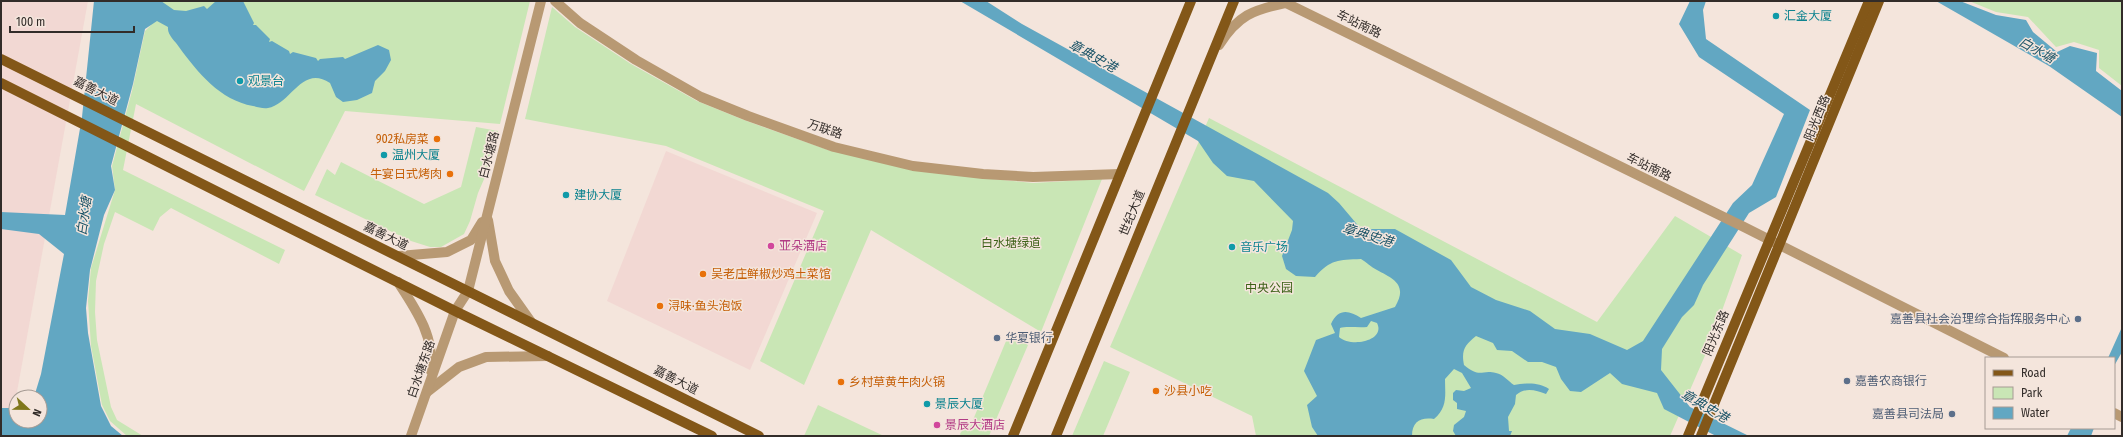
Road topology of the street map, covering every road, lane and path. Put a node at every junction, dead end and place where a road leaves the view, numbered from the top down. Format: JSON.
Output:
{"nodes":[{"id":1,"x":541,"y":1,"type":"edge"},
{"id":2,"x":555,"y":1,"type":"edge"},
{"id":3,"x":1184,"y":1,"type":"edge"},
{"id":4,"x":1191,"y":1,"type":"edge"},
{"id":5,"x":1234,"y":1,"type":"edge"},
{"id":6,"x":1869,"y":1,"type":"edge"},
{"id":7,"x":1880,"y":1,"type":"edge"},
{"id":8,"x":1284,"y":2,"type":"edge"},
{"id":9,"x":1184,"y":18,"type":"junction"},
{"id":10,"x":1,"y":59,"type":"edge"},
{"id":11,"x":1208,"y":63,"type":"junction"},
{"id":12,"x":1,"y":83,"type":"edge"},
{"id":13,"x":1120,"y":174,"type":"junction"},
{"id":14,"x":487,"y":214,"type":"junction"},
{"id":15,"x":1769,"y":240,"type":"junction"},
{"id":16,"x":1779,"y":245,"type":"junction"},
{"id":17,"x":398,"y":256,"type":"junction"},
{"id":18,"x":398,"y":282,"type":"junction"},
{"id":19,"x":468,"y":291,"type":"junction"},
{"id":20,"x":455,"y":311,"type":"junction"},
{"id":21,"x":531,"y":322,"type":"junction"},
{"id":22,"x":548,"y":356,"type":"junction"},
{"id":23,"x":2002,"y":357,"type":"edge"},
{"id":24,"x":427,"y":392,"type":"junction"},
{"id":25,"x":412,"y":436,"type":"edge"},
{"id":26,"x":712,"y":436,"type":"edge"},
{"id":27,"x":759,"y":436,"type":"edge"},
{"id":28,"x":1013,"y":436,"type":"edge"},
{"id":29,"x":1056,"y":436,"type":"edge"},
{"id":30,"x":1688,"y":436,"type":"edge"},
{"id":31,"x":1701,"y":436,"type":"edge"}],
"edges":[{"from":1,"to":14,"type":"street","name":"白水塘路"},
{"from":2,"to":13,"type":"street","name":"万联路"},
{"from":3,"to":9,"type":"street"},
{"from":4,"to":9,"type":"main road"},
{"from":5,"to":11,"type":"main road","name":"世纪大道"},
{"from":6,"to":15,"type":"main road","name":"阳光西路"},
{"from":7,"to":16,"type":"main road","name":"阳光西路"},
{"from":8,"to":11,"type":"street"},
{"from":8,"to":15,"type":"street","name":"车站南路"},
{"from":9,"to":13,"type":"main road"},
{"from":10,"to":17,"type":"main road","name":"嘉善大道"},
{"from":11,"to":29,"type":"main road","name":"世纪大道"},
{"from":12,"to":18,"type":"main road"},
{"from":13,"to":28,"type":"main road"},
{"from":14,"to":17,"type":"street"},
{"from":14,"to":19,"type":"street","name":"白水塘路"},
{"from":14,"to":21,"type":"street"},
{"from":15,"to":16,"type":"street","name":"车站南路"},
{"from":15,"to":30,"type":"main road","name":"阳光东路"},
{"from":16,"to":23,"type":"street","name":"车站南路"},
{"from":16,"to":31,"type":"main road","name":"阳光东路"},
{"from":17,"to":19,"type":"main road","name":"嘉善大道"},
{"from":18,"to":20,"type":"main road"},
{"from":18,"to":24,"type":"street"},
{"from":19,"to":20,"type":"street","name":"白水塘路"},
{"from":19,"to":21,"type":"main road","name":"嘉善大道"},
{"from":20,"to":22,"type":"main road"},
{"from":20,"to":24,"type":"street","name":"白水塘东路"},
{"from":21,"to":27,"type":"main road","name":"嘉善大道"},
{"from":22,"to":24,"type":"street"},
{"from":22,"to":26,"type":"main road"},
{"from":24,"to":25,"type":"street","name":"白水塘东路"}]}
